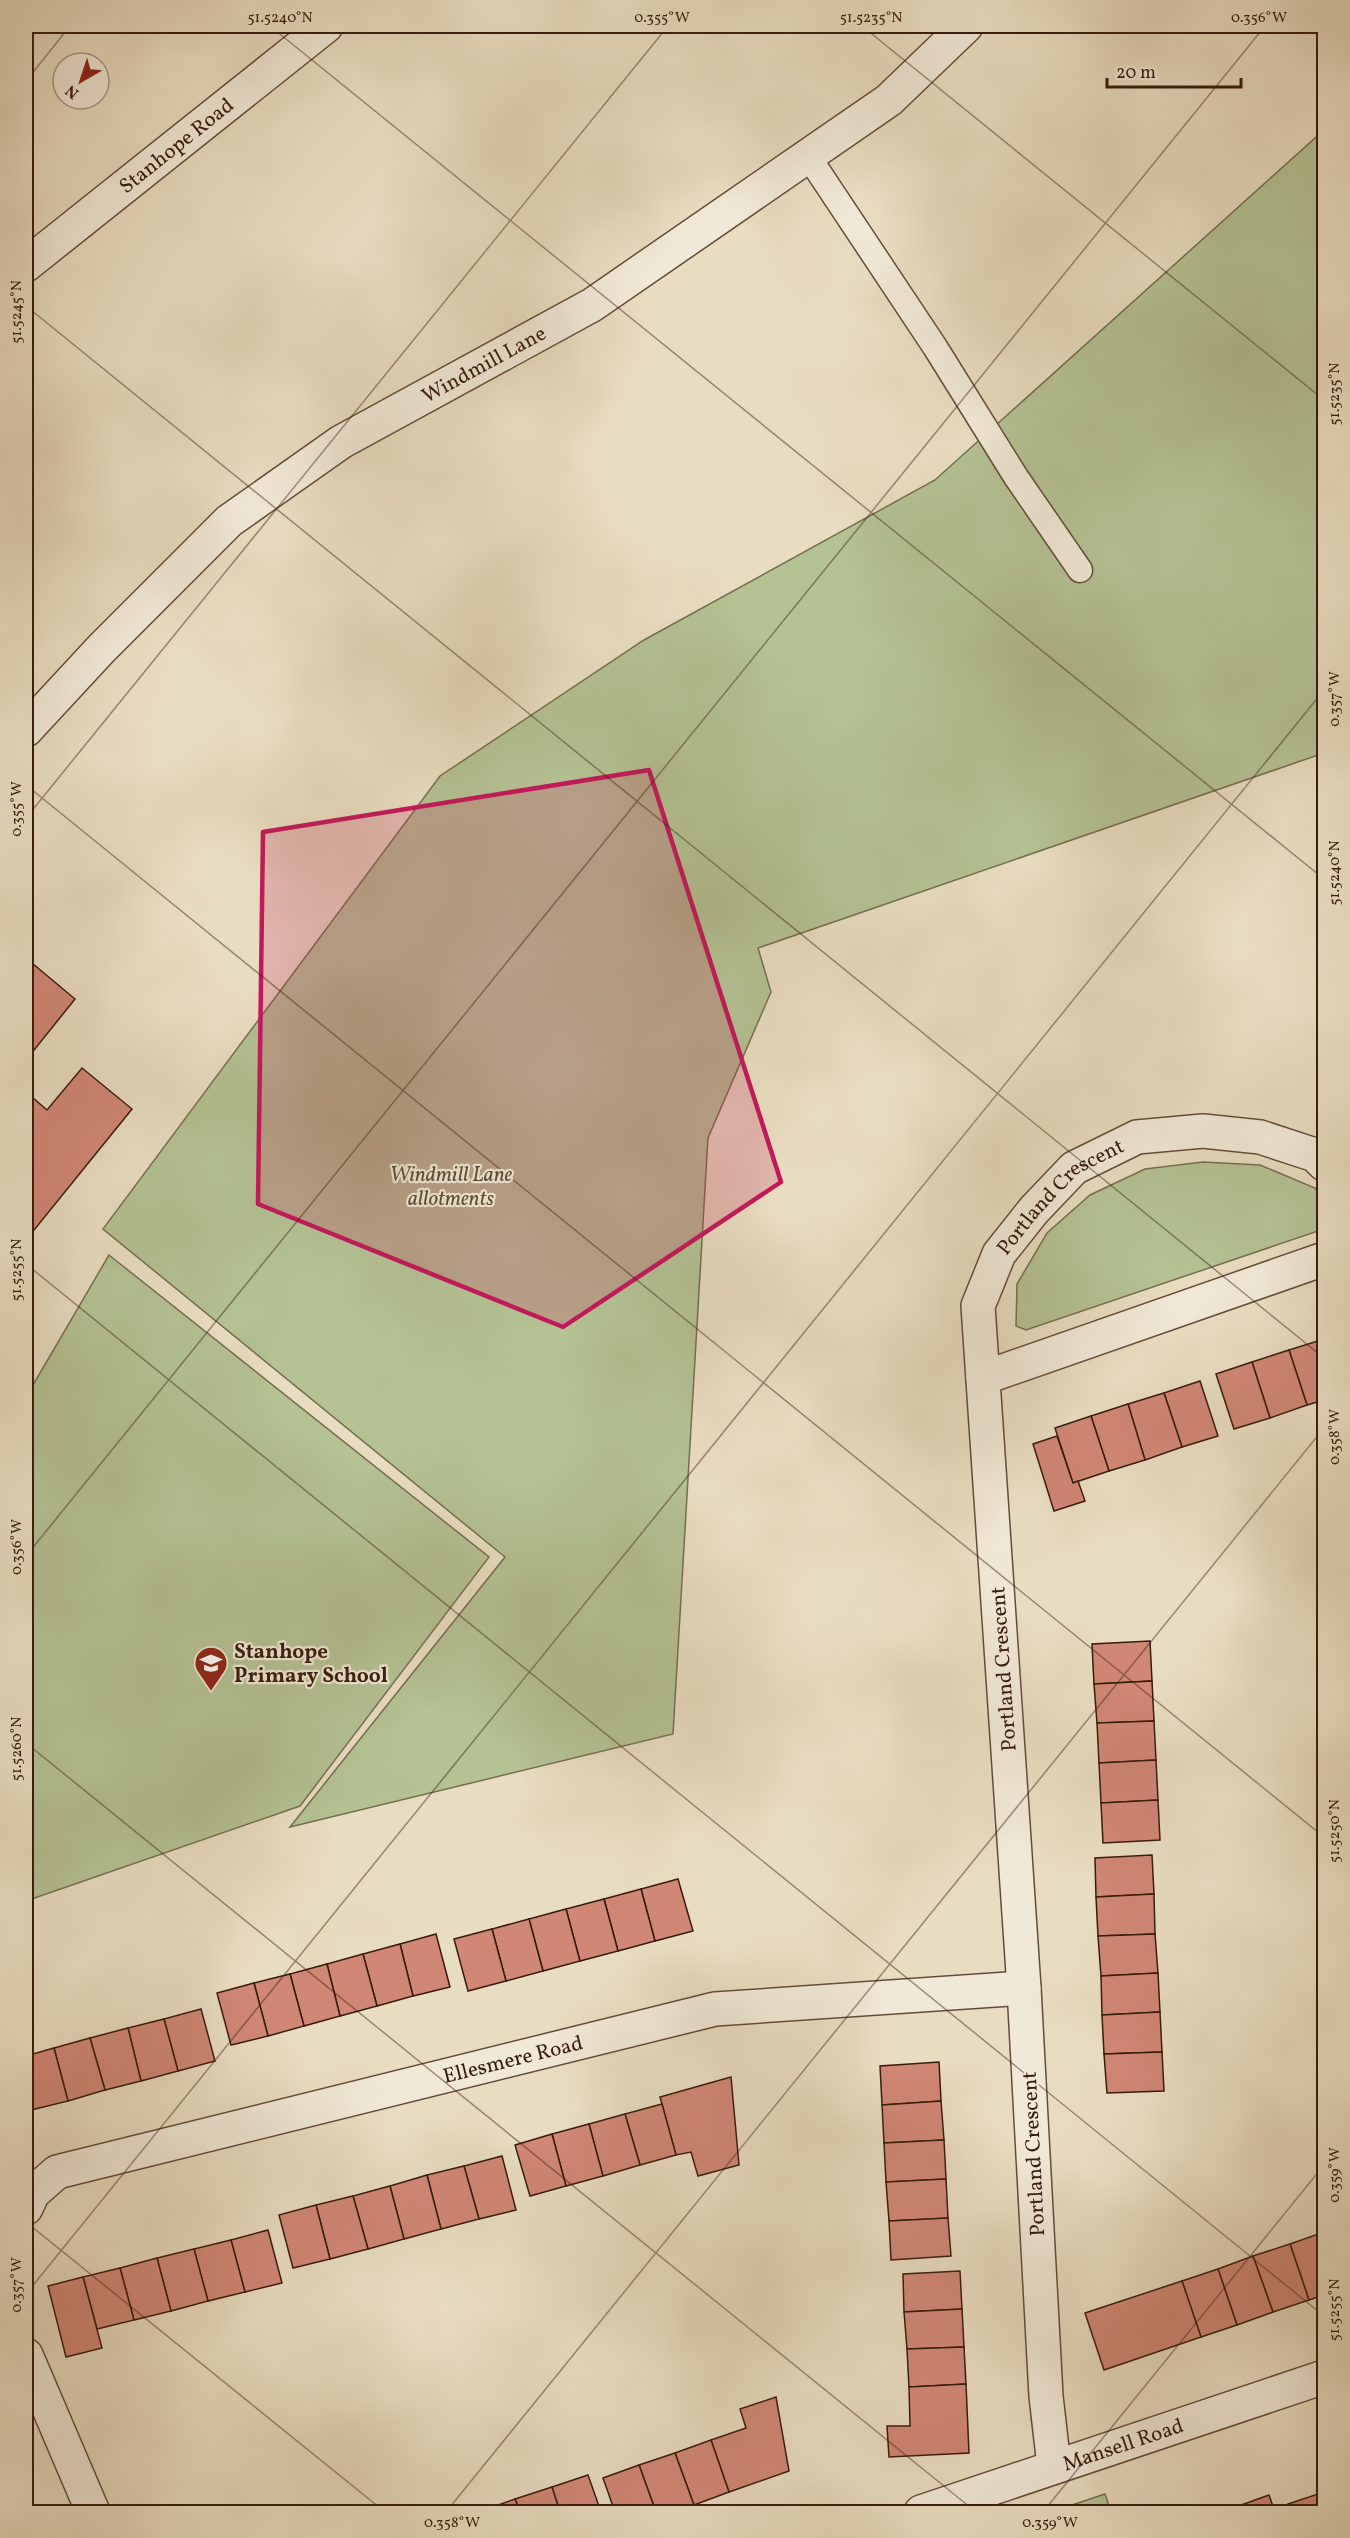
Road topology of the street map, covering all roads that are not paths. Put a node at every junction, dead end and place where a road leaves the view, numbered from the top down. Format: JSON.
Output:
{"nodes":[{"id":1,"x":326,"y":26,"type":"edge"},
{"id":2,"x":966,"y":26,"type":"edge"},
{"id":3,"x":808,"y":156,"type":"junction"},
{"id":4,"x":26,"y":265,"type":"edge"},
{"id":5,"x":1080,"y":570,"type":"dead end"},
{"id":6,"x":26,"y":730,"type":"edge"},
{"id":7,"x":1324,"y":1164,"type":"edge"},
{"id":8,"x":1324,"y":1259,"type":"edge"},
{"id":9,"x":983,"y":1378,"type":"junction"},
{"id":10,"x":1024,"y":1988,"type":"junction"},
{"id":11,"x":26,"y":2208,"type":"edge"},
{"id":12,"x":26,"y":2355,"type":"edge"},
{"id":13,"x":1324,"y":2377,"type":"edge"},
{"id":14,"x":1054,"y":2466,"type":"junction"},
{"id":15,"x":93,"y":2512,"type":"edge"},
{"id":16,"x":921,"y":2512,"type":"edge"}],
"edges":[{"from":1,"to":4,"type":"street","name":"Stanhope Road"},
{"from":2,"to":3,"type":"street","name":"Windmill Lane"},
{"from":3,"to":5,"type":"lane"},
{"from":3,"to":6,"type":"street","name":"Windmill Lane"},
{"from":7,"to":9,"type":"street","name":"Portland Crescent"},
{"from":8,"to":9,"type":"street"},
{"from":9,"to":10,"type":"street","name":"Portland Crescent"},
{"from":10,"to":11,"type":"street","name":"Ellesmere Road"},
{"from":10,"to":14,"type":"street","name":"Portland Crescent"},
{"from":12,"to":15,"type":"street"},
{"from":13,"to":14,"type":"street","name":"Mansell Road"},
{"from":14,"to":16,"type":"street","name":"Mansell Road"}]}
